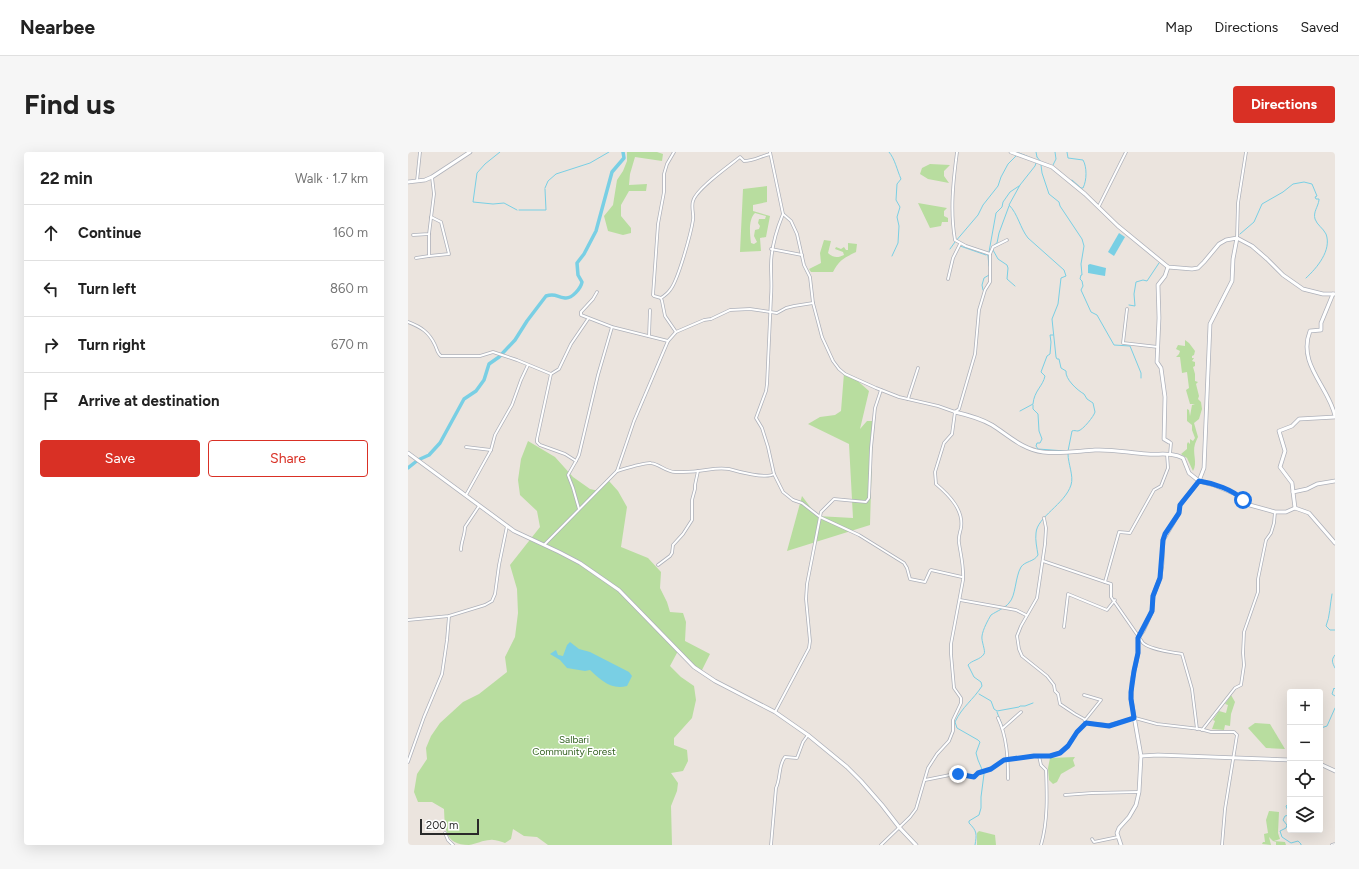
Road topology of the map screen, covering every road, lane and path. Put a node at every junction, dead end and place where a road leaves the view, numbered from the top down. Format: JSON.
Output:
{"nodes":[{"id":1,"x":420,"y":152,"type":"edge"},
{"id":2,"x":469,"y":152,"type":"edge"},
{"id":3,"x":674,"y":152,"type":"edge"},
{"id":4,"x":957,"y":152,"type":"edge"},
{"id":5,"x":1011,"y":152,"type":"edge"},
{"id":6,"x":1126,"y":152,"type":"edge"},
{"id":7,"x":1246,"y":152,"type":"edge"},
{"id":8,"x":770,"y":153,"type":"edge"},
{"id":9,"x":432,"y":177,"type":"junction"},
{"id":10,"x":417,"y":181,"type":"junction"},
{"id":11,"x":408,"y":182,"type":"edge"},
{"id":12,"x":1098,"y":206,"type":"junction"},
{"id":13,"x":783,"y":214,"type":"junction"},
{"id":14,"x":430,"y":217,"type":"junction"},
{"id":15,"x":429,"y":234,"type":"junction"},
{"id":16,"x":413,"y":235,"type":"dead end"},
{"id":17,"x":1237,"y":238,"type":"junction"},
{"id":18,"x":1007,"y":240,"type":"dead end"},
{"id":19,"x":960,"y":244,"type":"junction"},
{"id":20,"x":771,"y":249,"type":"junction"},
{"id":21,"x":987,"y":254,"type":"junction"},
{"id":22,"x":802,"y":255,"type":"junction"},
{"id":23,"x":429,"y":256,"type":"junction"},
{"id":24,"x":416,"y":258,"type":"dead end"},
{"id":25,"x":1168,"y":268,"type":"junction"},
{"id":26,"x":948,"y":279,"type":"dead end"},
{"id":27,"x":597,"y":292,"type":"dead end"},
{"id":28,"x":1334,"y":294,"type":"edge"},
{"id":29,"x":661,"y":298,"type":"junction"},
{"id":30,"x":813,"y":303,"type":"junction"},
{"id":31,"x":1127,"y":309,"type":"dead end"},
{"id":32,"x":650,"y":310,"type":"dead end"},
{"id":33,"x":770,"y":312,"type":"junction"},
{"id":34,"x":588,"y":319,"type":"junction"},
{"id":35,"x":408,"y":322,"type":"edge"},
{"id":36,"x":612,"y":327,"type":"junction"},
{"id":37,"x":676,"y":332,"type":"junction"},
{"id":38,"x":649,"y":336,"type":"junction"},
{"id":39,"x":668,"y":341,"type":"junction"},
{"id":40,"x":1158,"y":346,"type":"junction"},
{"id":41,"x":528,"y":365,"type":"junction"},
{"id":42,"x":918,"y":368,"type":"dead end"},
{"id":43,"x":551,"y":374,"type":"junction"},
{"id":44,"x":882,"y":390,"type":"junction"},
{"id":45,"x":908,"y":399,"type":"junction"},
{"id":46,"x":954,"y":412,"type":"junction"},
{"id":47,"x":1335,"y":416,"type":"edge"},
{"id":48,"x":1169,"y":442,"type":"joint"},
{"id":49,"x":466,"y":447,"type":"dead end"},
{"id":50,"x":491,"y":450,"type":"junction"},
{"id":51,"x":408,"y":453,"type":"edge"},
{"id":52,"x":1169,"y":454,"type":"junction"},
{"id":53,"x":576,"y":461,"type":"junction"},
{"id":54,"x":617,"y":471,"type":"junction"},
{"id":55,"x":698,"y":471,"type":"junction"},
{"id":56,"x":774,"y":474,"type":"junction"},
{"id":57,"x":1199,"y":481,"type":"junction"},
{"id":58,"x":1335,"y":481,"type":"edge"},
{"id":59,"x":1293,"y":492,"type":"junction"},
{"id":60,"x":465,"y":496,"type":"junction"},
{"id":61,"x":479,"y":506,"type":"junction"},
{"id":62,"x":1295,"y":508,"type":"junction"},
{"id":63,"x":579,"y":509,"type":"junction"},
{"id":64,"x":1275,"y":512,"type":"junction"},
{"id":65,"x":820,"y":517,"type":"junction"},
{"id":66,"x":1044,"y":518,"type":"dead end"},
{"id":67,"x":507,"y":526,"type":"junction"},
{"id":68,"x":1335,"y":543,"type":"edge"},
{"id":69,"x":544,"y":545,"type":"junction"},
{"id":70,"x":461,"y":550,"type":"dead end"},
{"id":71,"x":1043,"y":561,"type":"junction"},
{"id":72,"x":658,"y":565,"type":"dead end"},
{"id":73,"x":963,"y":578,"type":"junction"},
{"id":74,"x":1105,"y":582,"type":"junction"},
{"id":75,"x":960,"y":600,"type":"junction"},
{"id":76,"x":1114,"y":600,"type":"junction"},
{"id":77,"x":1026,"y":615,"type":"junction"},
{"id":78,"x":449,"y":616,"type":"junction"},
{"id":79,"x":408,"y":620,"type":"edge"},
{"id":80,"x":1064,"y":627,"type":"dead end"},
{"id":81,"x":1138,"y":638,"type":"junction"},
{"id":82,"x":1084,"y":695,"type":"dead end"},
{"id":83,"x":775,"y":712,"type":"junction"},
{"id":84,"x":1021,"y":712,"type":"dead end"},
{"id":85,"x":998,"y":718,"type":"dead end"},
{"id":86,"x":1134,"y":718,"type":"junction"},
{"id":87,"x":1086,"y":722,"type":"junction"},
{"id":88,"x":1003,"y":728,"type":"junction"},
{"id":89,"x":1197,"y":729,"type":"junction"},
{"id":90,"x":1202,"y":730,"type":"junction"},
{"id":91,"x":808,"y":735,"type":"junction"},
{"id":92,"x":1039,"y":756,"type":"junction"},
{"id":93,"x":1141,"y":756,"type":"junction"},
{"id":94,"x":1234,"y":757,"type":"junction"},
{"id":95,"x":1008,"y":760,"type":"junction"},
{"id":96,"x":1287,"y":760,"type":"edge"},
{"id":97,"x":408,"y":762,"type":"edge"},
{"id":98,"x":1323,"y":765,"type":"edge"},
{"id":99,"x":1335,"y":771,"type":"edge"},
{"id":100,"x":1008,"y":779,"type":"dead end"},
{"id":101,"x":925,"y":780,"type":"junction"},
{"id":102,"x":1139,"y":792,"type":"junction"},
{"id":103,"x":1065,"y":795,"type":"dead end"},
{"id":104,"x":899,"y":827,"type":"junction"},
{"id":105,"x":445,"y":832,"type":"dead end"},
{"id":106,"x":1119,"y":837,"type":"junction"},
{"id":107,"x":1092,"y":839,"type":"dead end"},
{"id":108,"x":1335,"y":844,"type":"edge"},
{"id":109,"x":453,"y":845,"type":"edge"},
{"id":110,"x":771,"y":845,"type":"edge"},
{"id":111,"x":880,"y":845,"type":"edge"},
{"id":112,"x":916,"y":845,"type":"edge"},
{"id":113,"x":1041,"y":845,"type":"edge"},
{"id":114,"x":1121,"y":845,"type":"edge"},
{"id":115,"x":1222,"y":845,"type":"edge"},
{"id":116,"x":1332,"y":845,"type":"edge"}],
"edges":[{"from":1,"to":10,"type":"street"},
{"from":2,"to":9,"type":"street"},
{"from":3,"to":29,"type":"street"},
{"from":4,"to":19,"type":"street"},
{"from":5,"to":12,"type":"street"},
{"from":6,"to":12,"type":"street"},
{"from":7,"to":17,"type":"street"},
{"from":8,"to":13,"type":"street"},
{"from":8,"to":29,"type":"street"},
{"from":9,"to":10,"type":"street"},
{"from":9,"to":14,"type":"street"},
{"from":10,"to":11,"type":"street"},
{"from":12,"to":25,"type":"street"},
{"from":13,"to":20,"type":"street"},
{"from":13,"to":22,"type":"street"},
{"from":14,"to":15,"type":"street"},
{"from":14,"to":23,"type":"street"},
{"from":15,"to":16,"type":"street"},
{"from":15,"to":23,"type":"street"},
{"from":17,"to":25,"type":"street"},
{"from":17,"to":28,"type":"street"},
{"from":17,"to":57,"type":"street"},
{"from":18,"to":21,"type":"street"},
{"from":19,"to":21,"type":"street"},
{"from":19,"to":26,"type":"street"},
{"from":20,"to":22,"type":"street"},
{"from":20,"to":33,"type":"street"},
{"from":21,"to":46,"type":"street"},
{"from":22,"to":30,"type":"street"},
{"from":23,"to":24,"type":"street"},
{"from":25,"to":40,"type":"street"},
{"from":27,"to":34,"type":"street"},
{"from":28,"to":47,"type":"street"},
{"from":29,"to":37,"type":"street"},
{"from":30,"to":33,"type":"street"},
{"from":30,"to":44,"type":"street"},
{"from":31,"to":40,"type":"street"},
{"from":32,"to":38,"type":"street"},
{"from":33,"to":37,"type":"street"},
{"from":33,"to":56,"type":"street"},
{"from":34,"to":36,"type":"street"},
{"from":34,"to":43,"type":"street"},
{"from":35,"to":41,"type":"street"},
{"from":36,"to":38,"type":"street"},
{"from":36,"to":53,"type":"street"},
{"from":37,"to":39,"type":"street"},
{"from":38,"to":39,"type":"street"},
{"from":39,"to":54,"type":"street"},
{"from":40,"to":48,"type":"street"},
{"from":41,"to":43,"type":"street"},
{"from":41,"to":50,"type":"street"},
{"from":42,"to":45,"type":"street"},
{"from":43,"to":53,"type":"street"},
{"from":44,"to":45,"type":"street"},
{"from":44,"to":65,"type":"street"},
{"from":45,"to":46,"type":"street"},
{"from":46,"to":52,"type":"street"},
{"from":46,"to":73,"type":"street"},
{"from":47,"to":59,"type":"street"},
{"from":48,"to":52,"type":"street"},
{"from":49,"to":50,"type":"street"},
{"from":50,"to":60,"type":"street"},
{"from":51,"to":60,"type":"street"},
{"from":52,"to":57,"type":"street"},
{"from":52,"to":74,"type":"street"},
{"from":53,"to":63,"type":"street"},
{"from":54,"to":55,"type":"street"},
{"from":54,"to":63,"type":"street"},
{"from":55,"to":56,"type":"street"},
{"from":55,"to":72,"type":"street"},
{"from":56,"to":65,"type":"street"},
{"from":57,"to":64,"type":"street"},
{"from":57,"to":81,"type":"street"},
{"from":58,"to":59,"type":"street"},
{"from":59,"to":62,"type":"street"},
{"from":60,"to":61,"type":"street"},
{"from":61,"to":67,"type":"street"},
{"from":61,"to":70,"type":"street"},
{"from":62,"to":64,"type":"street"},
{"from":62,"to":68,"type":"street"},
{"from":63,"to":69,"type":"street"},
{"from":64,"to":90,"type":"street"},
{"from":65,"to":73,"type":"street"},
{"from":65,"to":83,"type":"street"},
{"from":66,"to":71,"type":"street"},
{"from":67,"to":69,"type":"street"},
{"from":67,"to":78,"type":"street"},
{"from":69,"to":83,"type":"street"},
{"from":71,"to":74,"type":"street"},
{"from":71,"to":77,"type":"street"},
{"from":73,"to":75,"type":"street"},
{"from":74,"to":76,"type":"street"},
{"from":75,"to":77,"type":"street"},
{"from":75,"to":101,"type":"street"},
{"from":76,"to":80,"type":"street"},
{"from":76,"to":81,"type":"street"},
{"from":77,"to":87,"type":"street"},
{"from":78,"to":79,"type":"street"},
{"from":78,"to":97,"type":"street"},
{"from":81,"to":86,"type":"street"},
{"from":81,"to":89,"type":"street"},
{"from":82,"to":87,"type":"street"},
{"from":83,"to":91,"type":"street"},
{"from":84,"to":88,"type":"street"},
{"from":85,"to":88,"type":"street"},
{"from":86,"to":87,"type":"street"},
{"from":86,"to":89,"type":"street"},
{"from":86,"to":93,"type":"street"},
{"from":87,"to":92,"type":"street"},
{"from":88,"to":95,"type":"street"},
{"from":89,"to":90,"type":"street"},
{"from":90,"to":94,"type":"street"},
{"from":91,"to":104,"type":"street"},
{"from":91,"to":110,"type":"street"},
{"from":92,"to":95,"type":"street"},
{"from":92,"to":113,"type":"street"},
{"from":93,"to":94,"type":"street"},
{"from":93,"to":102,"type":"street"},
{"from":94,"to":96,"type":"street"},
{"from":94,"to":115,"type":"street"},
{"from":95,"to":100,"type":"street"},
{"from":95,"to":101,"type":"street"},
{"from":98,"to":99,"type":"street"},
{"from":101,"to":104,"type":"street"},
{"from":102,"to":103,"type":"street"},
{"from":102,"to":106,"type":"street"},
{"from":104,"to":111,"type":"street"},
{"from":104,"to":112,"type":"street"},
{"from":105,"to":109,"type":"street"},
{"from":106,"to":107,"type":"street"},
{"from":106,"to":114,"type":"street"},
{"from":108,"to":116,"type":"street"}]}
